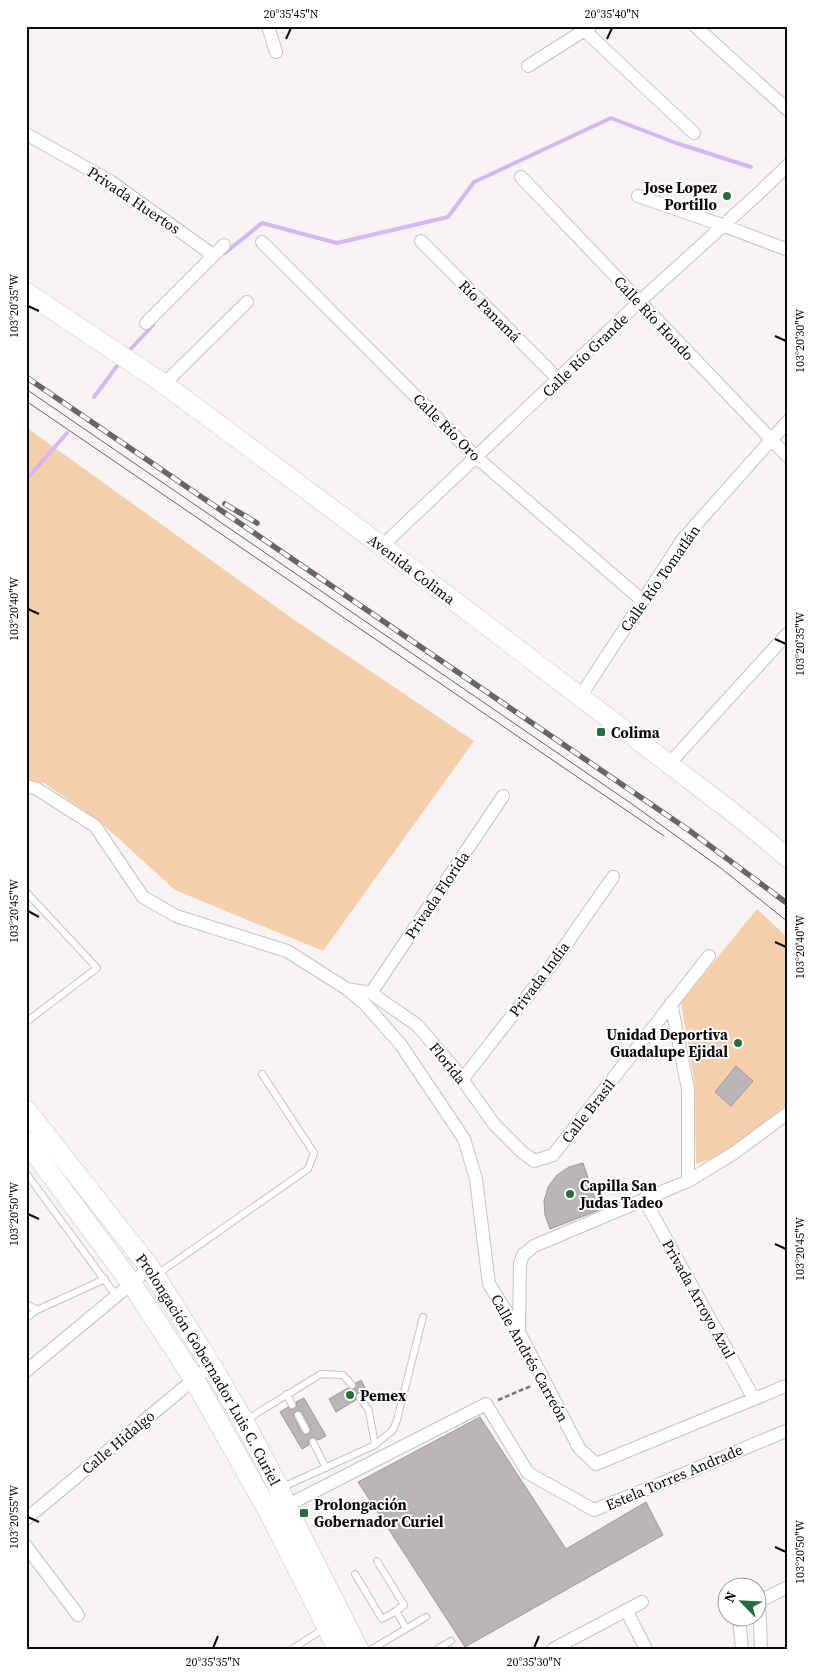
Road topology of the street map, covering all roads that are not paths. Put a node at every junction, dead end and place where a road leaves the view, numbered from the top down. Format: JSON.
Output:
{"nodes":[{"id":1,"x":268,"y":26,"type":"edge"},
{"id":2,"x":695,"y":26,"type":"edge"},
{"id":3,"x":588,"y":28,"type":"edge"},
{"id":4,"x":276,"y":52,"type":"dead end"},
{"id":5,"x":528,"y":66,"type":"dead end"},
{"id":6,"x":788,"y":110,"type":"edge"},
{"id":7,"x":694,"y":133,"type":"dead end"},
{"id":8,"x":26,"y":134,"type":"edge"},
{"id":9,"x":788,"y":165,"type":"edge"},
{"id":10,"x":521,"y":177,"type":"dead end"},
{"id":11,"x":638,"y":196,"type":"dead end"},
{"id":12,"x":722,"y":225,"type":"junction"},
{"id":13,"x":421,"y":241,"type":"dead end"},
{"id":14,"x":262,"y":242,"type":"dead end"},
{"id":15,"x":224,"y":245,"type":"dead end"},
{"id":16,"x":788,"y":250,"type":"edge"},
{"id":17,"x":213,"y":255,"type":"junction"},
{"id":18,"x":26,"y":292,"type":"edge"},
{"id":19,"x":247,"y":302,"type":"dead end"},
{"id":20,"x":640,"y":302,"type":"junction"},
{"id":21,"x":146,"y":323,"type":"dead end"},
{"id":22,"x":559,"y":380,"type":"junction"},
{"id":23,"x":164,"y":384,"type":"junction"},
{"id":24,"x":788,"y":421,"type":"edge"},
{"id":25,"x":770,"y":439,"type":"junction"},
{"id":26,"x":788,"y":457,"type":"edge"},
{"id":27,"x":477,"y":458,"type":"junction"},
{"id":28,"x":382,"y":546,"type":"junction"},
{"id":29,"x":643,"y":600,"type":"junction"},
{"id":30,"x":788,"y":633,"type":"edge"},
{"id":31,"x":580,"y":697,"type":"junction"},
{"id":32,"x":668,"y":765,"type":"junction"},
{"id":33,"x":26,"y":786,"type":"edge"},
{"id":34,"x":503,"y":796,"type":"dead end"},
{"id":35,"x":788,"y":858,"type":"edge"},
{"id":36,"x":613,"y":877,"type":"dead end"},
{"id":37,"x":26,"y":894,"type":"edge"},
{"id":38,"x":709,"y":956,"type":"dead end"},
{"id":39,"x":347,"y":988,"type":"junction"},
{"id":40,"x":370,"y":993,"type":"junction"},
{"id":41,"x":671,"y":1004,"type":"junction"},
{"id":42,"x":26,"y":1022,"type":"edge"},
{"id":43,"x":262,"y":1074,"type":"dead end"},
{"id":44,"x":462,"y":1080,"type":"junction"},
{"id":45,"x":26,"y":1110,"type":"edge"},
{"id":46,"x":786,"y":1119,"type":"edge"},
{"id":47,"x":28,"y":1147,"type":"edge"},
{"id":48,"x":534,"y":1161,"type":"joint"},
{"id":49,"x":26,"y":1173,"type":"edge"},
{"id":50,"x":688,"y":1180,"type":"junction"},
{"id":51,"x":644,"y":1199,"type":"junction"},
{"id":52,"x":153,"y":1272,"type":"junction"},
{"id":53,"x":105,"y":1279,"type":"junction"},
{"id":54,"x":132,"y":1284,"type":"junction"},
{"id":55,"x":117,"y":1297,"type":"junction"},
{"id":56,"x":26,"y":1304,"type":"edge"},
{"id":57,"x":37,"y":1310,"type":"junction"},
{"id":58,"x":424,"y":1317,"type":"dead end"},
{"id":59,"x":26,"y":1318,"type":"edge"},
{"id":60,"x":519,"y":1332,"type":"junction"},
{"id":61,"x":211,"y":1365,"type":"junction"},
{"id":62,"x":26,"y":1371,"type":"edge"},
{"id":63,"x":194,"y":1379,"type":"junction"},
{"id":64,"x":352,"y":1385,"type":"dead end"},
{"id":65,"x":788,"y":1385,"type":"edge"},
{"id":66,"x":287,"y":1394,"type":"junction"},
{"id":67,"x":360,"y":1398,"type":"dead end"},
{"id":68,"x":754,"y":1399,"type":"junction"},
{"id":69,"x":292,"y":1405,"type":"dead end"},
{"id":70,"x":298,"y":1415,"type":"dead end"},
{"id":71,"x":244,"y":1422,"type":"junction"},
{"id":72,"x":306,"y":1430,"type":"dead end"},
{"id":73,"x":788,"y":1430,"type":"edge"},
{"id":74,"x":313,"y":1442,"type":"dead end"},
{"id":75,"x":376,"y":1445,"type":"junction"},
{"id":76,"x":326,"y":1468,"type":"junction"},
{"id":77,"x":273,"y":1498,"type":"junction"},
{"id":78,"x":26,"y":1519,"type":"edge"},
{"id":79,"x":26,"y":1546,"type":"edge"},
{"id":80,"x":376,"y":1561,"type":"dead end"},
{"id":81,"x":355,"y":1574,"type":"dead end"},
{"id":82,"x":788,"y":1587,"type":"edge"},
{"id":83,"x":766,"y":1599,"type":"edge"},
{"id":84,"x":642,"y":1602,"type":"dead end"},
{"id":85,"x":626,"y":1610,"type":"junction"},
{"id":86,"x":396,"y":1611,"type":"junction"},
{"id":87,"x":78,"y":1615,"type":"dead end"},
{"id":88,"x":426,"y":1617,"type":"dead end"},
{"id":89,"x":326,"y":1627,"type":"junction"},
{"id":90,"x":406,"y":1628,"type":"junction"},
{"id":91,"x":740,"y":1628,"type":"edge"},
{"id":92,"x":760,"y":1628,"type":"edge"},
{"id":93,"x":451,"y":1641,"type":"dead end"},
{"id":94,"x":370,"y":1648,"type":"edge"},
{"id":95,"x":292,"y":1649,"type":"edge"},
{"id":96,"x":338,"y":1649,"type":"edge"},
{"id":97,"x":437,"y":1649,"type":"edge"},
{"id":98,"x":554,"y":1649,"type":"edge"},
{"id":99,"x":646,"y":1649,"type":"edge"},
{"id":100,"x":742,"y":1649,"type":"edge"},
{"id":101,"x":761,"y":1649,"type":"edge"}],
"edges":[{"from":1,"to":4,"type":"street"},
{"from":2,"to":6,"type":"street"},
{"from":3,"to":5,"type":"street"},
{"from":3,"to":7,"type":"street"},
{"from":8,"to":17,"type":"street","name":"Privada Huertos"},
{"from":9,"to":12,"type":"street","name":"Calle Río Grande"},
{"from":10,"to":20,"type":"street","name":"Calle Río Hondo"},
{"from":11,"to":12,"type":"street"},
{"from":12,"to":16,"type":"street"},
{"from":12,"to":20,"type":"street","name":"Calle Río Grande"},
{"from":13,"to":22,"type":"street","name":"Río Panamá"},
{"from":14,"to":27,"type":"street","name":"Calle Río Oro"},
{"from":15,"to":17,"type":"street"},
{"from":17,"to":21,"type":"street"},
{"from":18,"to":23,"type":"street","name":"Avenida Colima"},
{"from":19,"to":23,"type":"street"},
{"from":20,"to":22,"type":"street","name":"Calle Río Grande"},
{"from":20,"to":25,"type":"street","name":"Calle Río Hondo"},
{"from":22,"to":27,"type":"street","name":"Calle Río Grande"},
{"from":23,"to":28,"type":"street","name":"Avenida Colima"},
{"from":24,"to":25,"type":"street","name":"Calle Río Tomatlán"},
{"from":25,"to":26,"type":"street","name":"Calle Río Hondo"},
{"from":25,"to":29,"type":"street","name":"Calle Río Tomatlán"},
{"from":27,"to":28,"type":"street","name":"Calle Río Grande"},
{"from":27,"to":29,"type":"street","name":"Calle Río Oro"},
{"from":28,"to":31,"type":"street","name":"Avenida Colima"},
{"from":29,"to":31,"type":"street","name":"Calle Río Tomatlán"},
{"from":30,"to":32,"type":"street"},
{"from":31,"to":32,"type":"street","name":"Avenida Colima"},
{"from":32,"to":35,"type":"street","name":"Avenida Colima"},
{"from":33,"to":39,"type":"street","name":"Calle Andrés Carreón"},
{"from":34,"to":40,"type":"street","name":"Privada Florida"},
{"from":36,"to":44,"type":"street","name":"Privada India"},
{"from":37,"to":42,"type":"lane"},
{"from":38,"to":41,"type":"street","name":"Calle Brasil"},
{"from":39,"to":40,"type":"street","name":"Florida"},
{"from":39,"to":60,"type":"street","name":"Calle Andrés Carreón"},
{"from":40,"to":44,"type":"street","name":"Florida"},
{"from":41,"to":48,"type":"street","name":"Calle Brasil"},
{"from":41,"to":50,"type":"street"},
{"from":43,"to":52,"type":"lane"},
{"from":44,"to":48,"type":"street","name":"Florida"},
{"from":45,"to":52,"type":"main road","name":"Prolongación Gobernador Luis C. Curiel"},
{"from":46,"to":50,"type":"street"},
{"from":47,"to":54,"type":"main road","name":"Prolongación Gobernador Luis C. Curiel"},
{"from":49,"to":53,"type":"lane"},
{"from":50,"to":51,"type":"street"},
{"from":51,"to":60,"type":"street"},
{"from":51,"to":68,"type":"street","name":"Privada Arroyo Azul"},
{"from":52,"to":54,"type":"street"},
{"from":52,"to":61,"type":"main road","name":"Prolongación Gobernador Luis C. Curiel"},
{"from":53,"to":55,"type":"lane"},
{"from":53,"to":57,"type":"lane"},
{"from":54,"to":55,"type":"street"},
{"from":54,"to":63,"type":"main road","name":"Prolongación Gobernador Luis C. Curiel"},
{"from":55,"to":62,"type":"street"},
{"from":56,"to":57,"type":"lane"},
{"from":57,"to":59,"type":"lane"},
{"from":58,"to":75,"type":"lane"},
{"from":60,"to":68,"type":"street","name":"Calle Andrés Carreón"},
{"from":61,"to":63,"type":"street","name":"Calle Hidalgo"},
{"from":61,"to":71,"type":"main road","name":"Prolongación Gobernador Luis C. Curiel"},
{"from":63,"to":77,"type":"main road","name":"Prolongación Gobernador Luis C. Curiel"},
{"from":63,"to":78,"type":"street","name":"Calle Hidalgo"},
{"from":64,"to":66,"type":"lane"},
{"from":65,"to":68,"type":"street","name":"Calle Andrés Carreón"},
{"from":66,"to":69,"type":"lane"},
{"from":66,"to":71,"type":"lane"},
{"from":67,"to":75,"type":"lane"},
{"from":70,"to":72,"type":"lane"},
{"from":71,"to":77,"type":"main road","name":"Prolongación Gobernador Luis C. Curiel"},
{"from":73,"to":77,"type":"street","name":"Estela Torres Andrade"},
{"from":74,"to":76,"type":"lane"},
{"from":75,"to":76,"type":"lane"},
{"from":76,"to":77,"type":"lane"},
{"from":77,"to":89,"type":"main road","name":"Prolongación Gobernador Luis C. Curiel"},
{"from":77,"to":94,"type":"main road","name":"Prolongación Gobernador Luis C. Curiel"},
{"from":79,"to":87,"type":"street"},
{"from":80,"to":86,"type":"lane"},
{"from":81,"to":86,"type":"lane"},
{"from":82,"to":83,"type":"street"},
{"from":84,"to":85,"type":"street"},
{"from":85,"to":98,"type":"street"},
{"from":85,"to":99,"type":"street"},
{"from":86,"to":90,"type":"lane"},
{"from":88,"to":90,"type":"lane"},
{"from":89,"to":95,"type":"lane"},
{"from":89,"to":96,"type":"main road","name":"Prolongación Gobernador Luis C. Curiel"},
{"from":90,"to":94,"type":"lane"},
{"from":91,"to":100,"type":"street"},
{"from":92,"to":101,"type":"street"},
{"from":93,"to":97,"type":"lane"}]}
